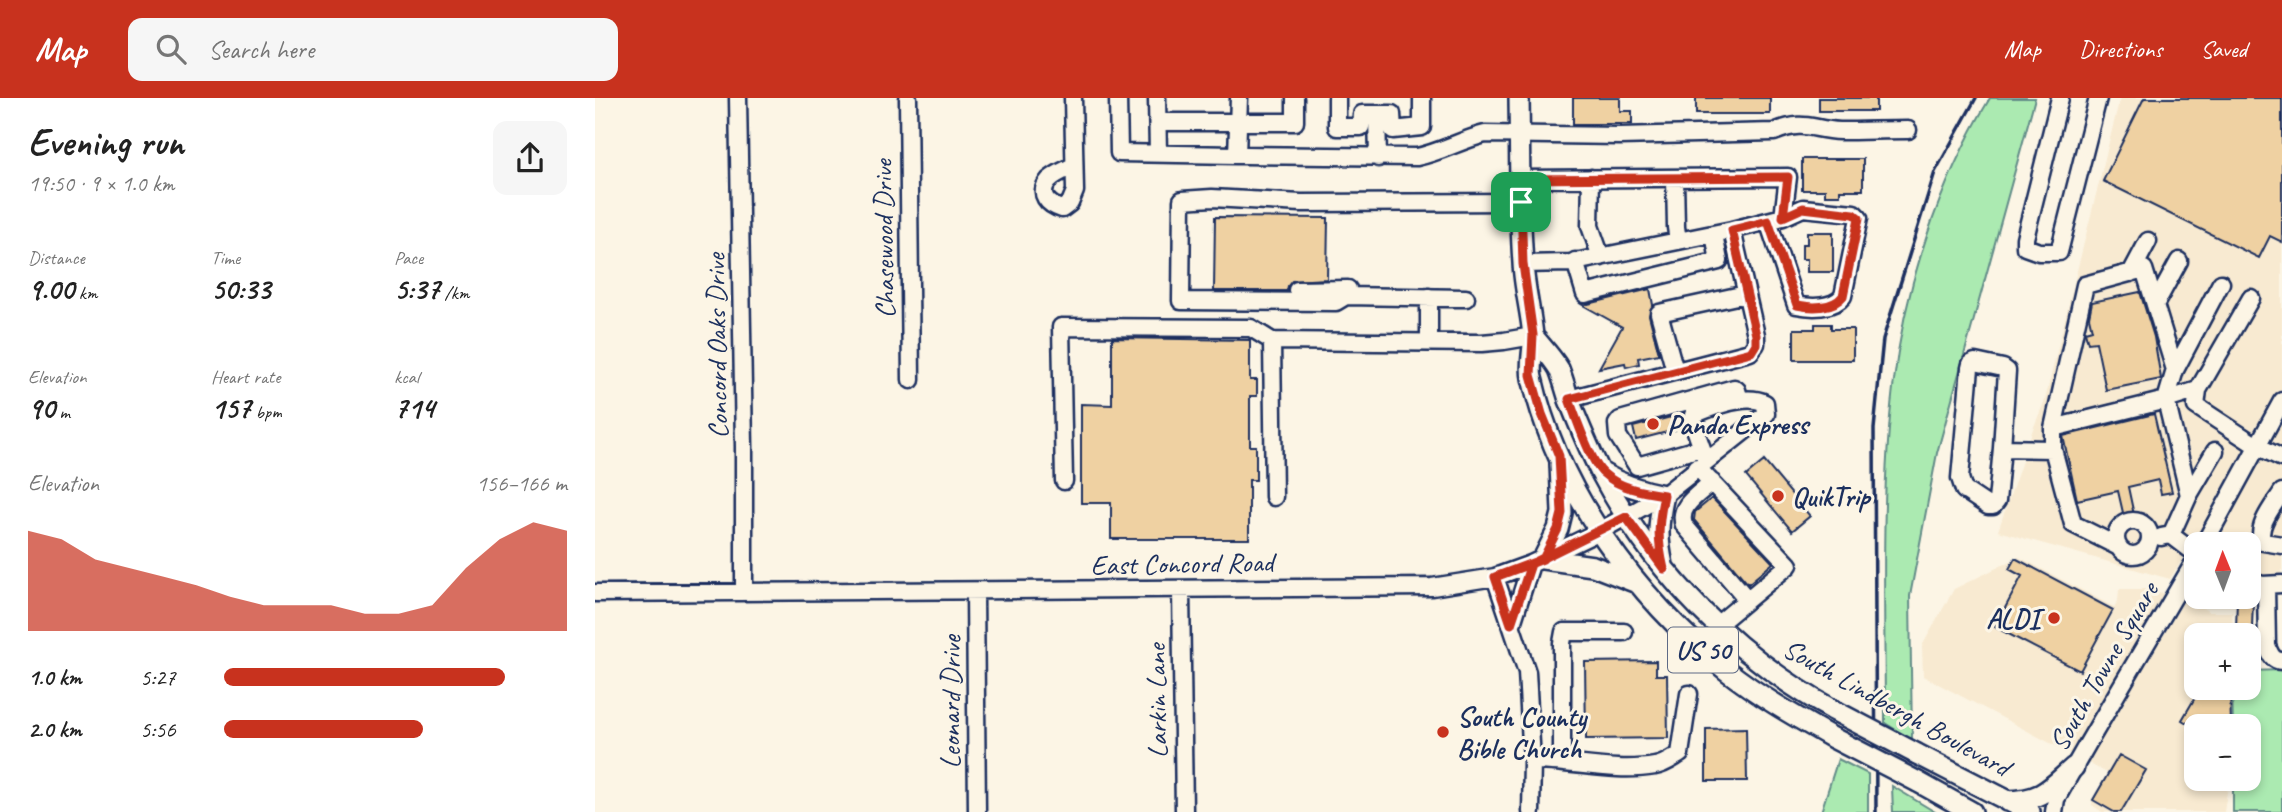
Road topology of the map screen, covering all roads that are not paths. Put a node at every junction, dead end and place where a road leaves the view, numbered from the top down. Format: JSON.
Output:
{"nodes":[{"id":1,"x":738,"y":98,"type":"edge"},
{"id":2,"x":908,"y":98,"type":"edge"},
{"id":3,"x":1073,"y":98,"type":"edge"},
{"id":4,"x":1118,"y":98,"type":"edge"},
{"id":5,"x":1157,"y":98,"type":"edge"},
{"id":6,"x":1239,"y":98,"type":"edge"},
{"id":7,"x":1295,"y":98,"type":"edge"},
{"id":8,"x":1337,"y":98,"type":"edge"},
{"id":9,"x":1422,"y":98,"type":"edge"},
{"id":10,"x":1519,"y":98,"type":"edge"},
{"id":11,"x":2060,"y":98,"type":"edge"},
{"id":12,"x":2098,"y":98,"type":"edge"},
{"id":13,"x":1377,"y":114,"type":"junction"},
{"id":14,"x":1158,"y":122,"type":"junction"},
{"id":15,"x":1238,"y":122,"type":"junction"},
{"id":16,"x":1908,"y":130,"type":"dead end"},
{"id":17,"x":1520,"y":135,"type":"junction"},
{"id":18,"x":1158,"y":153,"type":"junction"},
{"id":19,"x":1237,"y":155,"type":"junction"},
{"id":20,"x":1378,"y":158,"type":"junction"},
{"id":21,"x":1073,"y":166,"type":"dead end"},
{"id":22,"x":1591,"y":178,"type":"junction"},
{"id":23,"x":1675,"y":178,"type":"junction"},
{"id":24,"x":1521,"y":179,"type":"junction"},
{"id":25,"x":1521,"y":202,"type":"junction"},
{"id":26,"x":1775,"y":219,"type":"junction"},
{"id":27,"x":1732,"y":230,"type":"junction"},
{"id":28,"x":1714,"y":234,"type":"junction"},
{"id":29,"x":1678,"y":241,"type":"junction"},
{"id":30,"x":2148,"y":241,"type":"dead end"},
{"id":31,"x":1601,"y":257,"type":"junction"},
{"id":32,"x":1575,"y":261,"type":"junction"},
{"id":33,"x":2179,"y":261,"type":"dead end"},
{"id":34,"x":1523,"y":264,"type":"junction"},
{"id":35,"x":2131,"y":273,"type":"junction"},
{"id":36,"x":2221,"y":283,"type":"dead end"},
{"id":37,"x":1297,"y":290,"type":"dead end"},
{"id":38,"x":1347,"y":293,"type":"junction"},
{"id":39,"x":1746,"y":294,"type":"junction"},
{"id":40,"x":1433,"y":297,"type":"junction"},
{"id":41,"x":1467,"y":298,"type":"dead end"},
{"id":42,"x":2251,"y":298,"type":"dead end"},
{"id":43,"x":2155,"y":305,"type":"junction"},
{"id":44,"x":1533,"y":335,"type":"junction"},
{"id":45,"x":1272,"y":341,"type":"junction"},
{"id":46,"x":1433,"y":342,"type":"junction"},
{"id":47,"x":2175,"y":370,"type":"junction"},
{"id":48,"x":1675,"y":372,"type":"junction"},
{"id":49,"x":911,"y":380,"type":"dead end"},
{"id":50,"x":2198,"y":390,"type":"junction"},
{"id":51,"x":1569,"y":399,"type":"junction"},
{"id":52,"x":1740,"y":400,"type":"junction"},
{"id":53,"x":2166,"y":400,"type":"junction"},
{"id":54,"x":2282,"y":401,"type":"edge"},
{"id":55,"x":2053,"y":428,"type":"junction"},
{"id":56,"x":2257,"y":446,"type":"junction"},
{"id":57,"x":2003,"y":448,"type":"junction"},
{"id":58,"x":2053,"y":449,"type":"junction"},
{"id":59,"x":2215,"y":451,"type":"dead end"},
{"id":60,"x":1559,"y":456,"type":"junction"},
{"id":61,"x":1701,"y":458,"type":"junction"},
{"id":62,"x":2282,"y":458,"type":"edge"},
{"id":63,"x":1601,"y":472,"type":"junction"},
{"id":64,"x":1064,"y":481,"type":"dead end"},
{"id":65,"x":1711,"y":482,"type":"junction"},
{"id":66,"x":2282,"y":492,"type":"edge"},
{"id":67,"x":1664,"y":495,"type":"junction"},
{"id":68,"x":2189,"y":495,"type":"junction"},
{"id":69,"x":1274,"y":497,"type":"dead end"},
{"id":70,"x":1626,"y":517,"type":"junction"},
{"id":71,"x":1600,"y":531,"type":"junction"},
{"id":72,"x":2210,"y":532,"type":"edge"},
{"id":73,"x":2171,"y":535,"type":"junction"},
{"id":74,"x":2151,"y":539,"type":"junction"},
{"id":75,"x":2282,"y":545,"type":"edge"},
{"id":76,"x":2184,"y":546,"type":"edge"},
{"id":77,"x":2119,"y":547,"type":"junction"},
{"id":78,"x":1537,"y":561,"type":"junction"},
{"id":79,"x":1664,"y":569,"type":"junction"},
{"id":80,"x":1495,"y":577,"type":"junction"},
{"id":81,"x":2184,"y":577,"type":"edge"},
{"id":82,"x":1637,"y":583,"type":"junction"},
{"id":83,"x":2274,"y":585,"type":"edge"},
{"id":84,"x":1181,"y":590,"type":"junction"},
{"id":85,"x":975,"y":591,"type":"junction"},
{"id":86,"x":595,"y":593,"type":"edge"},
{"id":87,"x":744,"y":593,"type":"junction"},
{"id":88,"x":1747,"y":599,"type":"junction"},
{"id":89,"x":1511,"y":624,"type":"junction"},
{"id":90,"x":1717,"y":625,"type":"junction"},
{"id":91,"x":1624,"y":632,"type":"dead end"},
{"id":92,"x":2282,"y":662,"type":"edge"},
{"id":93,"x":1689,"y":694,"type":"dead end"},
{"id":94,"x":1532,"y":761,"type":"junction"},
{"id":95,"x":1562,"y":762,"type":"junction"},
{"id":96,"x":2074,"y":767,"type":"junction"},
{"id":97,"x":1917,"y":782,"type":"junction"},
{"id":98,"x":2007,"y":800,"type":"junction"},
{"id":99,"x":2055,"y":806,"type":"edge"},
{"id":100,"x":977,"y":812,"type":"edge"},
{"id":101,"x":1184,"y":812,"type":"edge"},
{"id":102,"x":1531,"y":812,"type":"edge"},
{"id":103,"x":1947,"y":812,"type":"edge"},
{"id":104,"x":1972,"y":812,"type":"edge"},
{"id":105,"x":2030,"y":812,"type":"edge"},
{"id":106,"x":2041,"y":812,"type":"edge"}],
"edges":[{"from":1,"to":87,"type":"street","name":"Concord Oaks Drive"},
{"from":2,"to":49,"type":"street","name":"Chasewood Drive"},
{"from":3,"to":21,"type":"street"},
{"from":4,"to":18,"type":"street"},
{"from":5,"to":14,"type":"street"},
{"from":6,"to":15,"type":"street"},
{"from":7,"to":15,"type":"street"},
{"from":8,"to":13,"type":"street"},
{"from":9,"to":13,"type":"street"},
{"from":10,"to":17,"type":"main road","name":"South Lindbergh Boulevard","number":"US 50"},
{"from":11,"to":12,"type":"street"},
{"from":13,"to":20,"type":"street"},
{"from":14,"to":15,"type":"street"},
{"from":14,"to":18,"type":"street"},
{"from":15,"to":19,"type":"street"},
{"from":16,"to":17,"type":"street"},
{"from":17,"to":20,"type":"street"},
{"from":17,"to":24,"type":"main road","name":"South Lindbergh Boulevard","number":"US 50"},
{"from":18,"to":19,"type":"street"},
{"from":19,"to":20,"type":"street"},
{"from":22,"to":23,"type":"street"},
{"from":22,"to":24,"type":"street"},
{"from":22,"to":31,"type":"street"},
{"from":23,"to":26,"type":"street"},
{"from":23,"to":29,"type":"street"},
{"from":24,"to":25,"type":"main road","name":"South Lindbergh Boulevard","number":"US 50"},
{"from":25,"to":34,"type":"main road","name":"South Lindbergh Boulevard","number":"US 50"},
{"from":25,"to":38,"type":"street"},
{"from":26,"to":26,"type":"street"},
{"from":26,"to":27,"type":"street"},
{"from":27,"to":28,"type":"street"},
{"from":27,"to":39,"type":"street"},
{"from":28,"to":29,"type":"street"},
{"from":28,"to":32,"type":"street"},
{"from":29,"to":31,"type":"street"},
{"from":30,"to":35,"type":"street"},
{"from":31,"to":32,"type":"street"},
{"from":32,"to":34,"type":"street"},
{"from":33,"to":43,"type":"street"},
{"from":34,"to":44,"type":"main road","name":"South Lindbergh Boulevard","number":"US 50"},
{"from":35,"to":43,"type":"street"},
{"from":35,"to":55,"type":"street"},
{"from":36,"to":47,"type":"street"},
{"from":37,"to":38,"type":"street"},
{"from":38,"to":40,"type":"street"},
{"from":39,"to":48,"type":"street"},
{"from":39,"to":48,"type":"street"},
{"from":40,"to":41,"type":"street"},
{"from":40,"to":46,"type":"street"},
{"from":42,"to":50,"type":"street"},
{"from":43,"to":47,"type":"street"},
{"from":44,"to":46,"type":"street"},
{"from":44,"to":51,"type":"main road","name":"South Lindbergh Boulevard","number":"US 50"},
{"from":44,"to":60,"type":"main road","name":"South Lindbergh Boulevard","number":"US 50"},
{"from":45,"to":46,"type":"street"},
{"from":45,"to":64,"type":"street"},
{"from":45,"to":69,"type":"street"},
{"from":47,"to":53,"type":"street"},
{"from":48,"to":51,"type":"street"},
{"from":50,"to":53,"type":"street"},
{"from":50,"to":56,"type":"street"},
{"from":51,"to":63,"type":"main road","name":"South Lindbergh Boulevard","number":"US 50"},
{"from":52,"to":61,"type":"street"},
{"from":52,"to":61,"type":"street","name":"East Concord Road"},
{"from":52,"to":61,"type":"street"},
{"from":53,"to":55,"type":"street"},
{"from":53,"to":68,"type":"street"},
{"from":54,"to":56,"type":"street"},
{"from":55,"to":58,"type":"street"},
{"from":56,"to":62,"type":"street"},
{"from":56,"to":72,"type":"street"},
{"from":57,"to":57,"type":"street"},
{"from":57,"to":58,"type":"street"},
{"from":58,"to":77,"type":"street"},
{"from":59,"to":68,"type":"street"},
{"from":60,"to":71,"type":"main road","name":"South Lindbergh Boulevard","number":"US 50"},
{"from":60,"to":78,"type":"main road"},
{"from":61,"to":65,"type":"street"},
{"from":61,"to":67,"type":"street","name":"East Concord Road"},
{"from":63,"to":67,"type":"main road"},
{"from":63,"to":70,"type":"main road","name":"South Lindbergh Boulevard","number":"US 50"},
{"from":65,"to":88,"type":"street"},
{"from":65,"to":88,"type":"street"},
{"from":66,"to":75,"type":"street"},
{"from":67,"to":70,"type":"street","name":"East Concord Road"},
{"from":67,"to":79,"type":"main road"},
{"from":68,"to":73,"type":"street"},
{"from":70,"to":71,"type":"street","name":"East Concord Road"},
{"from":70,"to":79,"type":"main road","name":"South Lindbergh Boulevard","number":"US 50"},
{"from":71,"to":78,"type":"street","name":"East Concord Road"},
{"from":71,"to":82,"type":"main road","name":"South Lindbergh Boulevard","number":"US 50"},
{"from":73,"to":74,"type":"street"},
{"from":73,"to":76,"type":"street"},
{"from":74,"to":77,"type":"street"},
{"from":74,"to":77,"type":"street"},
{"from":78,"to":80,"type":"street","name":"East Concord Road"},
{"from":78,"to":82,"type":"main road"},
{"from":78,"to":89,"type":"street"},
{"from":79,"to":90,"type":"main road","name":"South Lindbergh Boulevard","number":"US 50"},
{"from":80,"to":84,"type":"street","name":"East Concord Road"},
{"from":80,"to":89,"type":"street"},
{"from":81,"to":96,"type":"street","name":"South Towne Square"},
{"from":82,"to":97,"type":"main road","name":"South Lindbergh Boulevard","number":"US 50","bridge":true},
{"from":83,"to":92,"type":"street"},
{"from":84,"to":85,"type":"street","name":"East Concord Road"},
{"from":84,"to":101,"type":"street","name":"Larkin Lane"},
{"from":85,"to":87,"type":"street","name":"East Concord Road"},
{"from":85,"to":100,"type":"street","name":"Leonard Drive"},
{"from":86,"to":87,"type":"street","name":"East Concord Road"},
{"from":88,"to":90,"type":"street"},
{"from":89,"to":94,"type":"street"},
{"from":90,"to":98,"type":"main road","name":"South Lindbergh Boulevard","number":"US 50","bridge":true},
{"from":91,"to":95,"type":"street"},
{"from":93,"to":95,"type":"street"},
{"from":94,"to":95,"type":"street"},
{"from":94,"to":102,"type":"street"},
{"from":96,"to":98,"type":"main road"},
{"from":96,"to":99,"type":"street","name":"South Towne Square"},
{"from":97,"to":103,"type":"main road"},
{"from":97,"to":104,"type":"main road","name":"South Lindbergh Boulevard","number":"US 50"},
{"from":98,"to":105,"type":"main road","name":"South Lindbergh Boulevard","number":"US 50"},
{"from":99,"to":106,"type":"street","name":"South Towne Square"}]}
